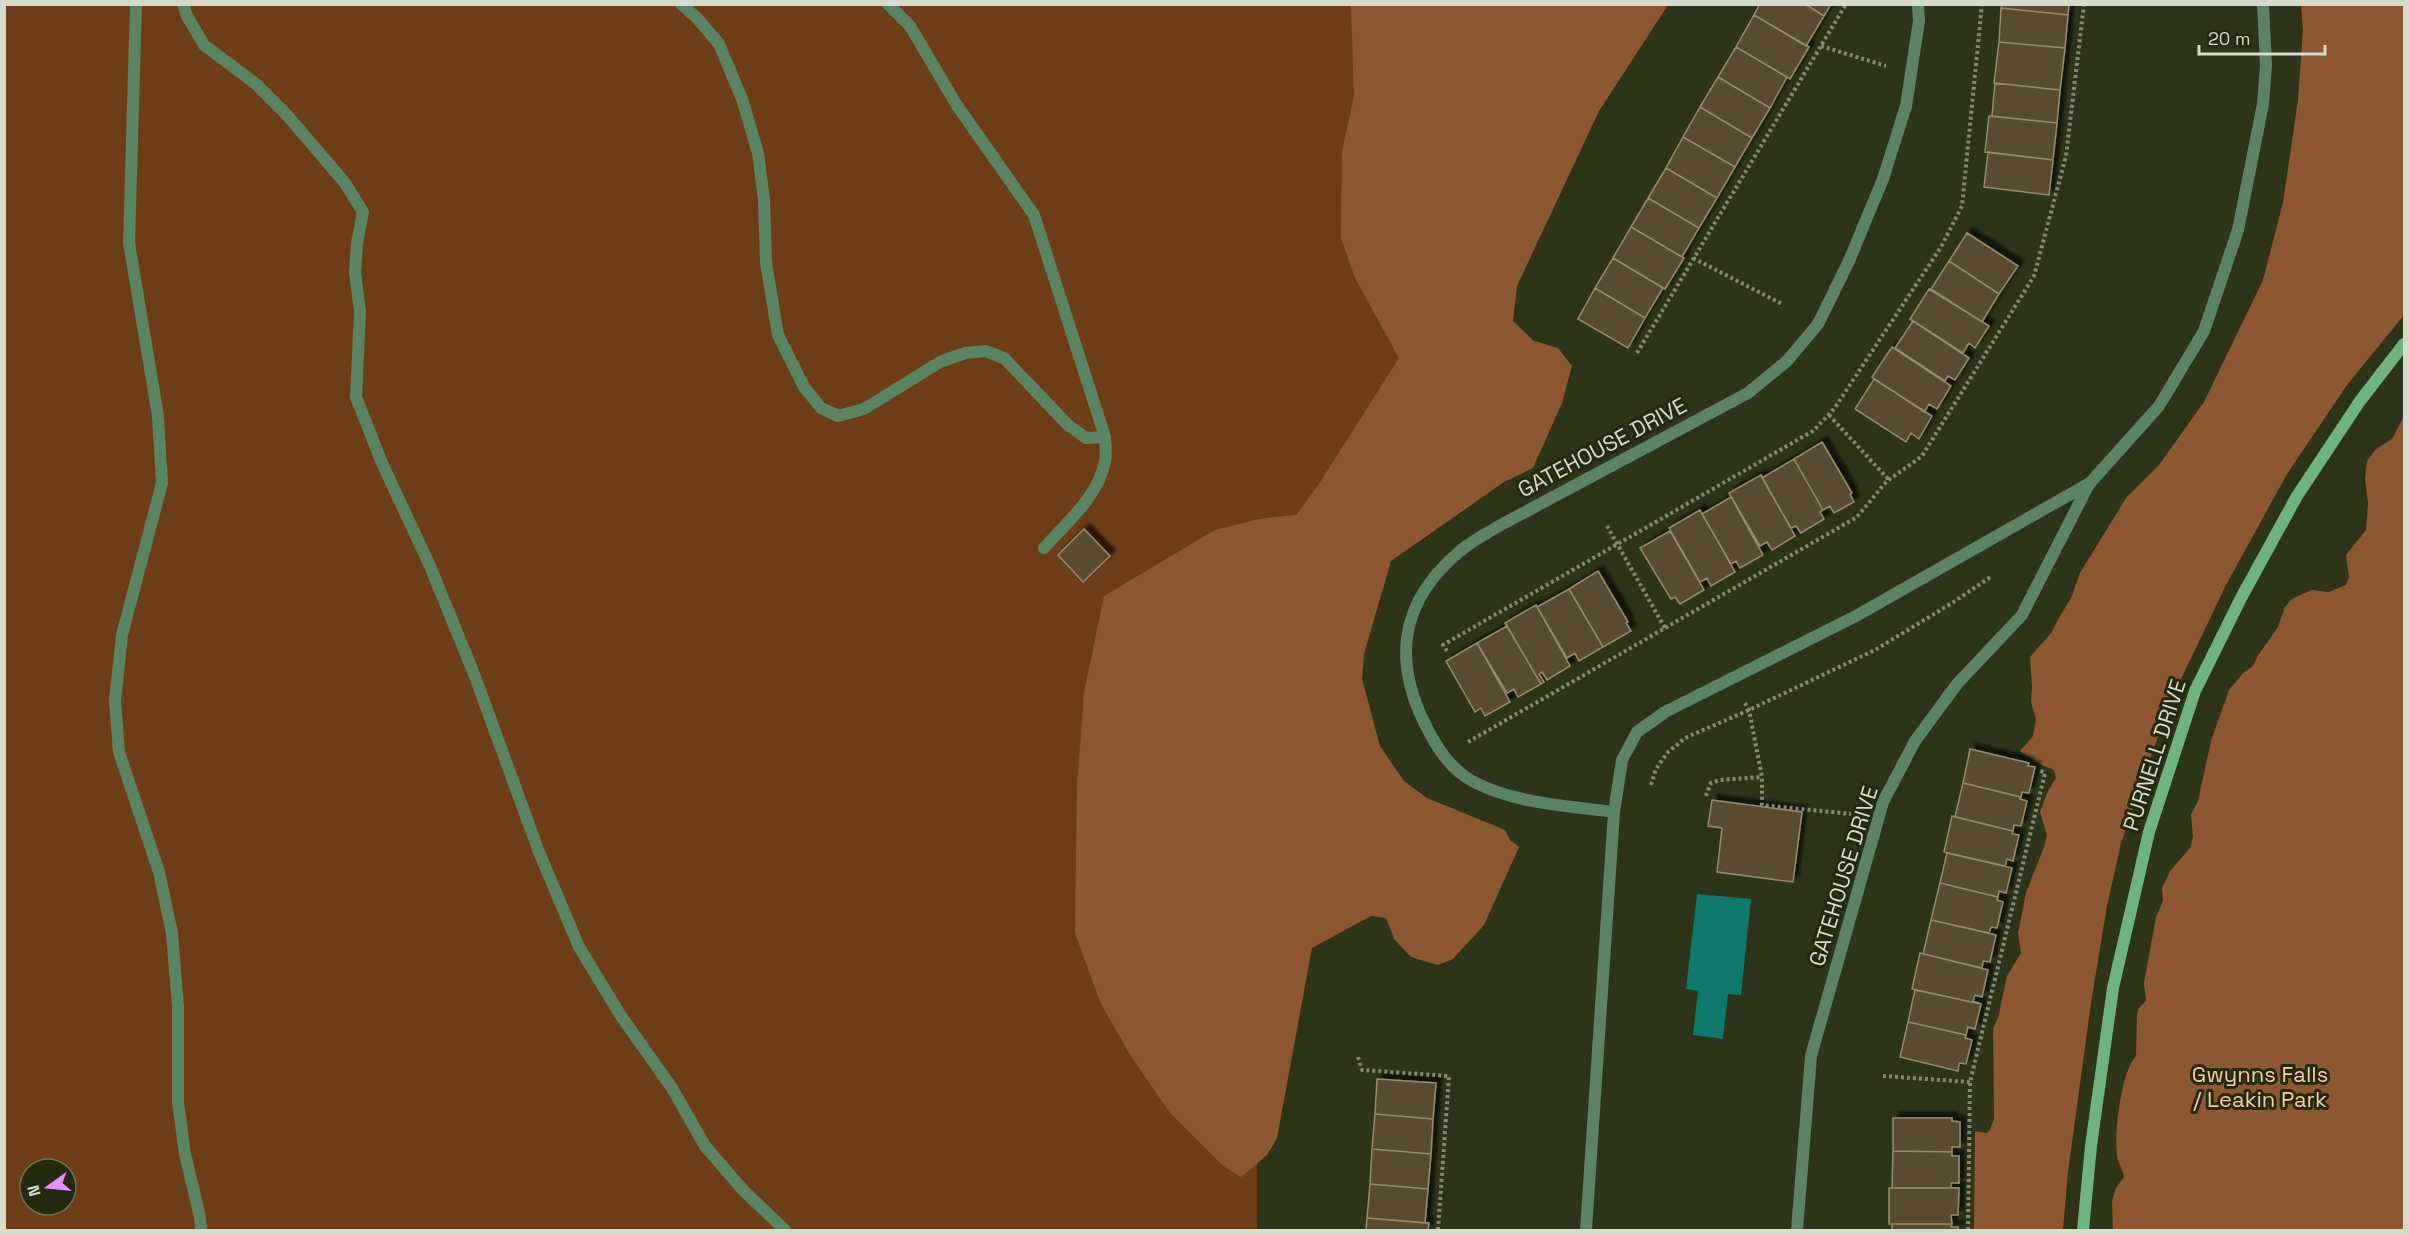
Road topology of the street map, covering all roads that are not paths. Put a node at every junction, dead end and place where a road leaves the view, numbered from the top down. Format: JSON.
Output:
{"nodes":[{"id":1,"x":136,"y":4,"type":"edge"},
{"id":2,"x":183,"y":4,"type":"edge"},
{"id":3,"x":681,"y":4,"type":"edge"},
{"id":4,"x":888,"y":4,"type":"edge"},
{"id":5,"x":1918,"y":4,"type":"edge"},
{"id":6,"x":2263,"y":4,"type":"edge"},
{"id":7,"x":2404,"y":345,"type":"edge"},
{"id":8,"x":1106,"y":437,"type":"junction"},
{"id":9,"x":2090,"y":483,"type":"junction"},
{"id":10,"x":1044,"y":548,"type":"dead end"},
{"id":11,"x":1614,"y":812,"type":"junction"},
{"id":12,"x":201,"y":1230,"type":"edge"},
{"id":13,"x":785,"y":1230,"type":"edge"},
{"id":14,"x":1586,"y":1230,"type":"edge"},
{"id":15,"x":1797,"y":1230,"type":"edge"},
{"id":16,"x":2083,"y":1230,"type":"edge"}],
"edges":[{"from":1,"to":12,"type":"street"},
{"from":2,"to":13,"type":"street"},
{"from":3,"to":8,"type":"street"},
{"from":4,"to":8,"type":"street"},
{"from":5,"to":11,"type":"street","name":"GATEHOUSE DRIVE"},
{"from":6,"to":9,"type":"street","name":"GATEHOUSE DRIVE"},
{"from":7,"to":16,"type":"street","name":"PURNELL DRIVE"},
{"from":8,"to":10,"type":"street"},
{"from":9,"to":11,"type":"street","name":"GATEHOUSE DRIVE"},
{"from":9,"to":15,"type":"street","name":"GATEHOUSE DRIVE"},
{"from":11,"to":14,"type":"street","name":"GATEHOUSE DRIVE"}]}
